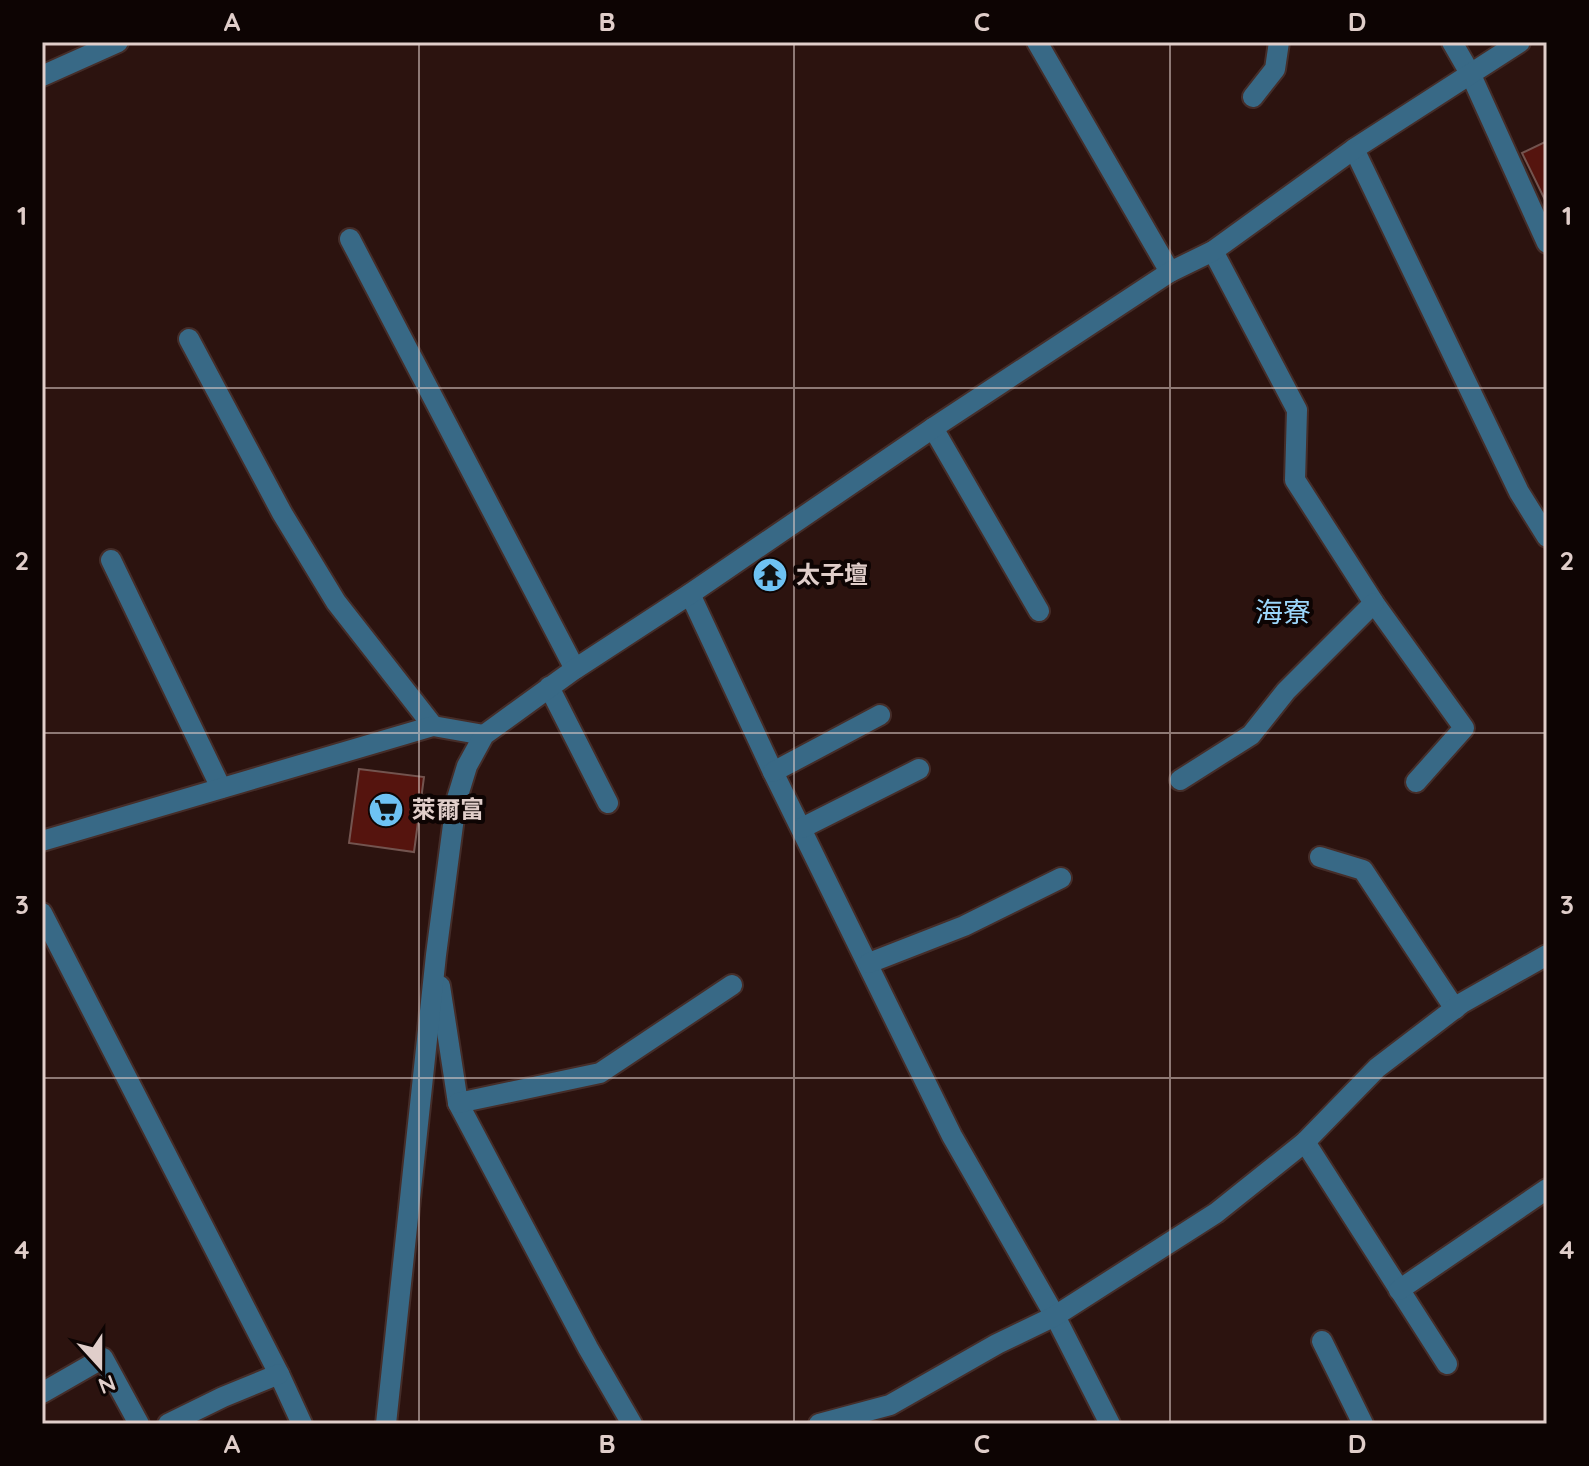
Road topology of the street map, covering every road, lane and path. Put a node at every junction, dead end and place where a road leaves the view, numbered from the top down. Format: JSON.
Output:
{"nodes":[{"id":1,"x":118,"y":42,"type":"edge"},
{"id":2,"x":1037,"y":42,"type":"edge"},
{"id":3,"x":1279,"y":42,"type":"edge"},
{"id":4,"x":1452,"y":42,"type":"edge"},
{"id":5,"x":1520,"y":42,"type":"edge"},
{"id":6,"x":1471,"y":75,"type":"junction"},
{"id":7,"x":42,"y":76,"type":"edge"},
{"id":8,"x":1253,"y":97,"type":"dead end"},
{"id":9,"x":1354,"y":149,"type":"junction"},
{"id":10,"x":350,"y":239,"type":"dead end"},
{"id":11,"x":1547,"y":243,"type":"edge"},
{"id":12,"x":1213,"y":251,"type":"junction"},
{"id":13,"x":1170,"y":272,"type":"junction"},
{"id":14,"x":189,"y":339,"type":"dead end"},
{"id":15,"x":933,"y":428,"type":"junction"},
{"id":16,"x":1547,"y":537,"type":"edge"},
{"id":17,"x":111,"y":560,"type":"dead end"},
{"id":18,"x":690,"y":594,"type":"junction"},
{"id":19,"x":1374,"y":603,"type":"junction"},
{"id":20,"x":1039,"y":611,"type":"dead end"},
{"id":21,"x":575,"y":669,"type":"junction"},
{"id":22,"x":549,"y":687,"type":"junction"},
{"id":23,"x":880,"y":715,"type":"dead end"},
{"id":24,"x":433,"y":726,"type":"junction"},
{"id":25,"x":484,"y":735,"type":"junction"},
{"id":26,"x":919,"y":769,"type":"dead end"},
{"id":27,"x":773,"y":772,"type":"junction"},
{"id":28,"x":1180,"y":780,"type":"dead end"},
{"id":29,"x":1416,"y":782,"type":"dead end"},
{"id":30,"x":221,"y":788,"type":"junction"},
{"id":31,"x":608,"y":803,"type":"dead end"},
{"id":32,"x":802,"y":828,"type":"junction"},
{"id":33,"x":42,"y":841,"type":"edge"},
{"id":34,"x":1320,"y":857,"type":"dead end"},
{"id":35,"x":1061,"y":878,"type":"dead end"},
{"id":36,"x":42,"y":913,"type":"edge"},
{"id":37,"x":436,"y":955,"type":"junction"},
{"id":38,"x":1547,"y":955,"type":"edge"},
{"id":39,"x":869,"y":963,"type":"junction"},
{"id":40,"x":732,"y":985,"type":"dead end"},
{"id":41,"x":1455,"y":1009,"type":"junction"},
{"id":42,"x":458,"y":1103,"type":"junction"},
{"id":43,"x":1305,"y":1142,"type":"junction"},
{"id":44,"x":1547,"y":1189,"type":"edge"},
{"id":45,"x":1399,"y":1290,"type":"junction"},
{"id":46,"x":1055,"y":1316,"type":"junction"},
{"id":47,"x":1322,"y":1341,"type":"dead end"},
{"id":48,"x":1447,"y":1364,"type":"dead end"},
{"id":49,"x":279,"y":1374,"type":"junction"},
{"id":50,"x":42,"y":1393,"type":"edge"},
{"id":51,"x":139,"y":1424,"type":"edge"},
{"id":52,"x":168,"y":1424,"type":"edge"},
{"id":53,"x":302,"y":1424,"type":"edge"},
{"id":54,"x":386,"y":1424,"type":"edge"},
{"id":55,"x":632,"y":1424,"type":"edge"},
{"id":56,"x":819,"y":1424,"type":"edge"},
{"id":57,"x":1110,"y":1424,"type":"edge"},
{"id":58,"x":1363,"y":1424,"type":"edge"}],
"edges":[{"from":1,"to":7,"type":"street"},
{"from":2,"to":13,"type":"street"},
{"from":3,"to":8,"type":"street"},
{"from":4,"to":6,"type":"street"},
{"from":5,"to":6,"type":"street"},
{"from":6,"to":9,"type":"street"},
{"from":6,"to":11,"type":"street"},
{"from":9,"to":12,"type":"street"},
{"from":9,"to":16,"type":"street"},
{"from":10,"to":21,"type":"street"},
{"from":12,"to":13,"type":"street"},
{"from":12,"to":19,"type":"street"},
{"from":13,"to":15,"type":"street"},
{"from":14,"to":24,"type":"street"},
{"from":15,"to":18,"type":"street"},
{"from":15,"to":20,"type":"street"},
{"from":17,"to":30,"type":"street"},
{"from":18,"to":21,"type":"street"},
{"from":18,"to":27,"type":"street"},
{"from":19,"to":28,"type":"street"},
{"from":19,"to":29,"type":"street"},
{"from":21,"to":22,"type":"street"},
{"from":22,"to":25,"type":"street"},
{"from":22,"to":31,"type":"street"},
{"from":23,"to":27,"type":"street"},
{"from":24,"to":25,"type":"street"},
{"from":24,"to":30,"type":"street"},
{"from":25,"to":37,"type":"street"},
{"from":26,"to":32,"type":"street"},
{"from":27,"to":32,"type":"street"},
{"from":30,"to":33,"type":"street"},
{"from":32,"to":39,"type":"street"},
{"from":34,"to":41,"type":"street"},
{"from":35,"to":39,"type":"street"},
{"from":36,"to":49,"type":"street"},
{"from":37,"to":42,"type":"street"},
{"from":37,"to":54,"type":"street"},
{"from":38,"to":41,"type":"street"},
{"from":39,"to":46,"type":"street"},
{"from":40,"to":42,"type":"street"},
{"from":41,"to":43,"type":"street"},
{"from":42,"to":55,"type":"street"},
{"from":43,"to":45,"type":"street"},
{"from":43,"to":46,"type":"street"},
{"from":44,"to":45,"type":"street"},
{"from":45,"to":48,"type":"street"},
{"from":46,"to":56,"type":"street"},
{"from":46,"to":57,"type":"street"},
{"from":47,"to":58,"type":"street"},
{"from":49,"to":52,"type":"street"},
{"from":49,"to":53,"type":"street"},
{"from":50,"to":51,"type":"street"}]}
